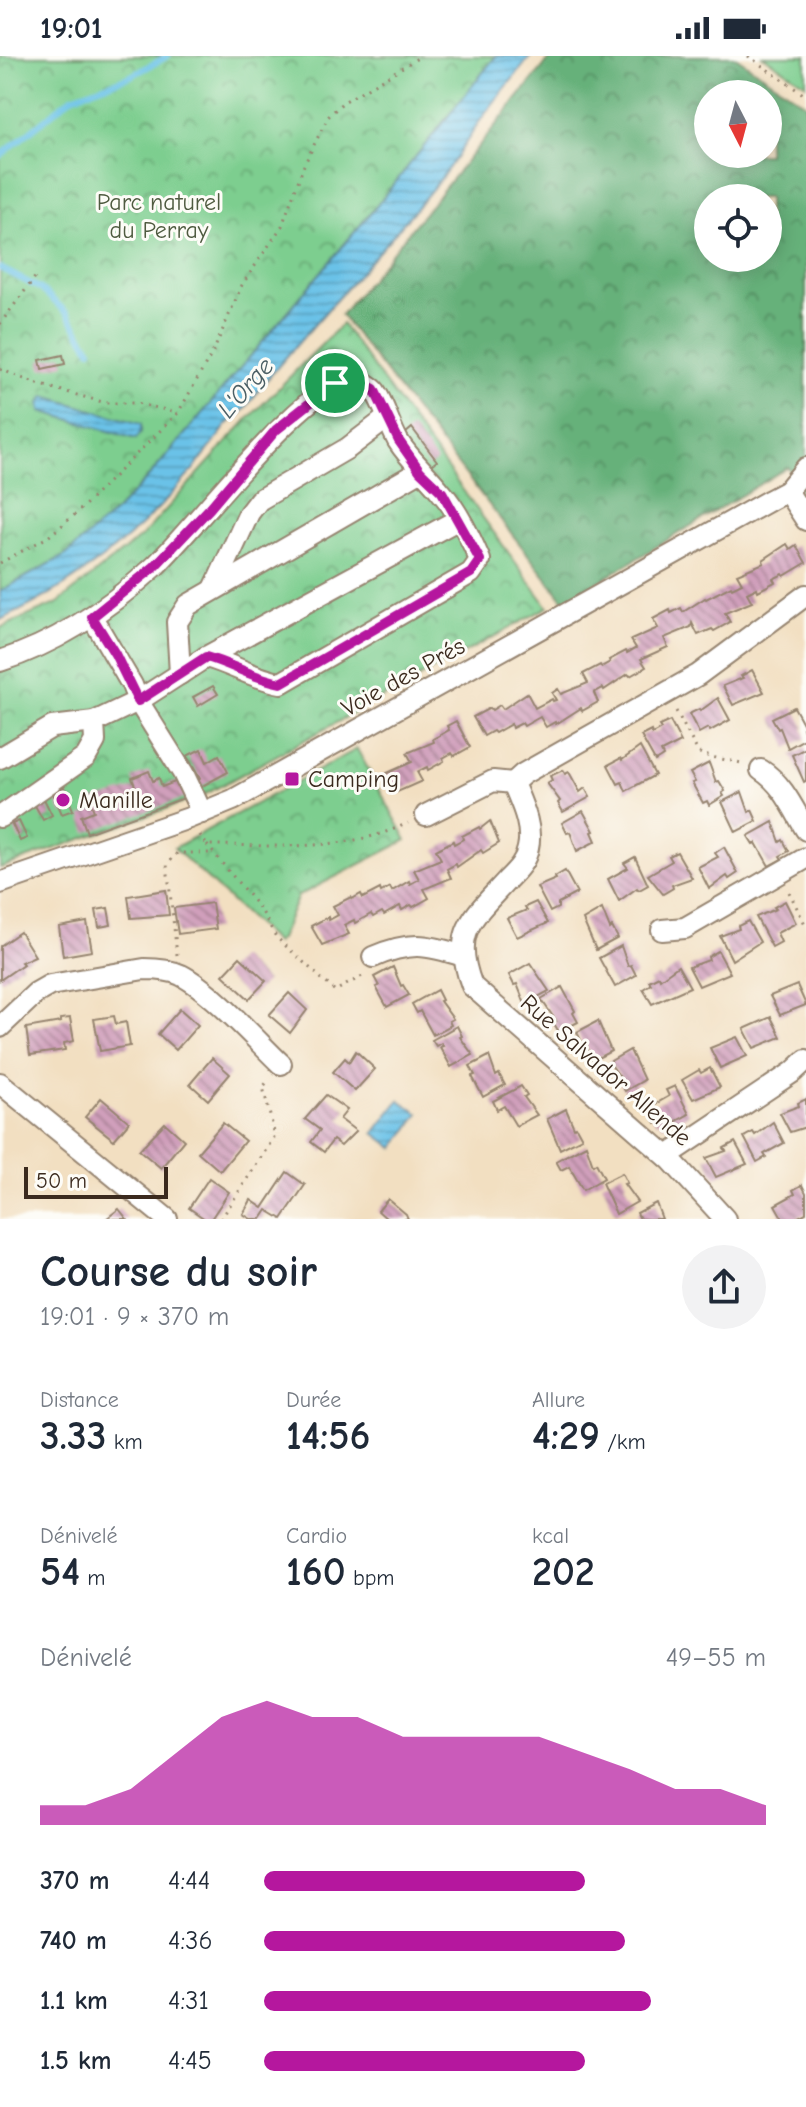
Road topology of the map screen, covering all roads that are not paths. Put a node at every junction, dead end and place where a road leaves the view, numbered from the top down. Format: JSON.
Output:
{"nodes":[{"id":1,"x":387,"y":418,"type":"junction"},
{"id":2,"x":806,"y":468,"type":"edge"},
{"id":3,"x":420,"y":471,"type":"junction"},
{"id":4,"x":787,"y":491,"type":"junction"},
{"id":5,"x":459,"y":519,"type":"junction"},
{"id":6,"x":806,"y":520,"type":"edge"},
{"id":7,"x":214,"y":589,"type":"junction"},
{"id":8,"x":806,"y":595,"type":"edge"},
{"id":9,"x":92,"y":617,"type":"junction"},
{"id":10,"x":206,"y":657,"type":"junction"},
{"id":11,"x":0,"y":661,"type":"edge"},
{"id":12,"x":180,"y":674,"type":"junction"},
{"id":13,"x":138,"y":701,"type":"junction"},
{"id":14,"x":94,"y":722,"type":"junction"},
{"id":15,"x":0,"y":758,"type":"edge"},
{"id":16,"x":761,"y":770,"type":"road end"},
{"id":17,"x":513,"y":783,"type":"junction"},
{"id":18,"x":202,"y":813,"type":"junction"},
{"id":19,"x":426,"y":815,"type":"road end"},
{"id":20,"x":0,"y":817,"type":"edge"},
{"id":21,"x":806,"y":830,"type":"edge"},
{"id":22,"x":806,"y":858,"type":"edge"},
{"id":23,"x":0,"y":883,"type":"edge"},
{"id":24,"x":662,"y":930,"type":"dead end"},
{"id":25,"x":463,"y":956,"type":"junction"},
{"id":26,"x":373,"y":957,"type":"road end"},
{"id":27,"x":0,"y":1027,"type":"edge"},
{"id":28,"x":806,"y":1060,"type":"edge"},
{"id":29,"x":281,"y":1064,"type":"road end"},
{"id":30,"x":0,"y":1083,"type":"edge"},
{"id":31,"x":667,"y":1156,"type":"junction"},
{"id":32,"x":167,"y":1219,"type":"edge"},
{"id":33,"x":725,"y":1219,"type":"edge"}],
"edges":[{"from":1,"to":3,"type":"street"},
{"from":1,"to":7,"type":"street"},
{"from":1,"to":9,"type":"street"},
{"from":2,"to":4,"type":"street","name":"Voie des Prés"},
{"from":3,"to":5,"type":"street"},
{"from":3,"to":7,"type":"street"},
{"from":4,"to":6,"type":"street"},
{"from":4,"to":18,"type":"street","name":"Voie des Prés"},
{"from":5,"to":10,"type":"street"},
{"from":5,"to":10,"type":"street"},
{"from":7,"to":12,"type":"street"},
{"from":8,"to":17,"type":"street"},
{"from":9,"to":11,"type":"street"},
{"from":9,"to":13,"type":"street"},
{"from":10,"to":12,"type":"street"},
{"from":12,"to":13,"type":"street"},
{"from":13,"to":14,"type":"street"},
{"from":13,"to":18,"type":"street"},
{"from":14,"to":15,"type":"street"},
{"from":14,"to":20,"type":"street"},
{"from":16,"to":21,"type":"street"},
{"from":17,"to":19,"type":"street"},
{"from":17,"to":25,"type":"street"},
{"from":18,"to":23,"type":"street","name":"Voie des Prés"},
{"from":22,"to":24,"type":"street"},
{"from":25,"to":26,"type":"street"},
{"from":25,"to":31,"type":"street","name":"Rue Salvador Allende"},
{"from":27,"to":29,"type":"street"},
{"from":28,"to":31,"type":"street"},
{"from":30,"to":32,"type":"street"},
{"from":31,"to":33,"type":"street","name":"Rue Salvador Allende"}]}
